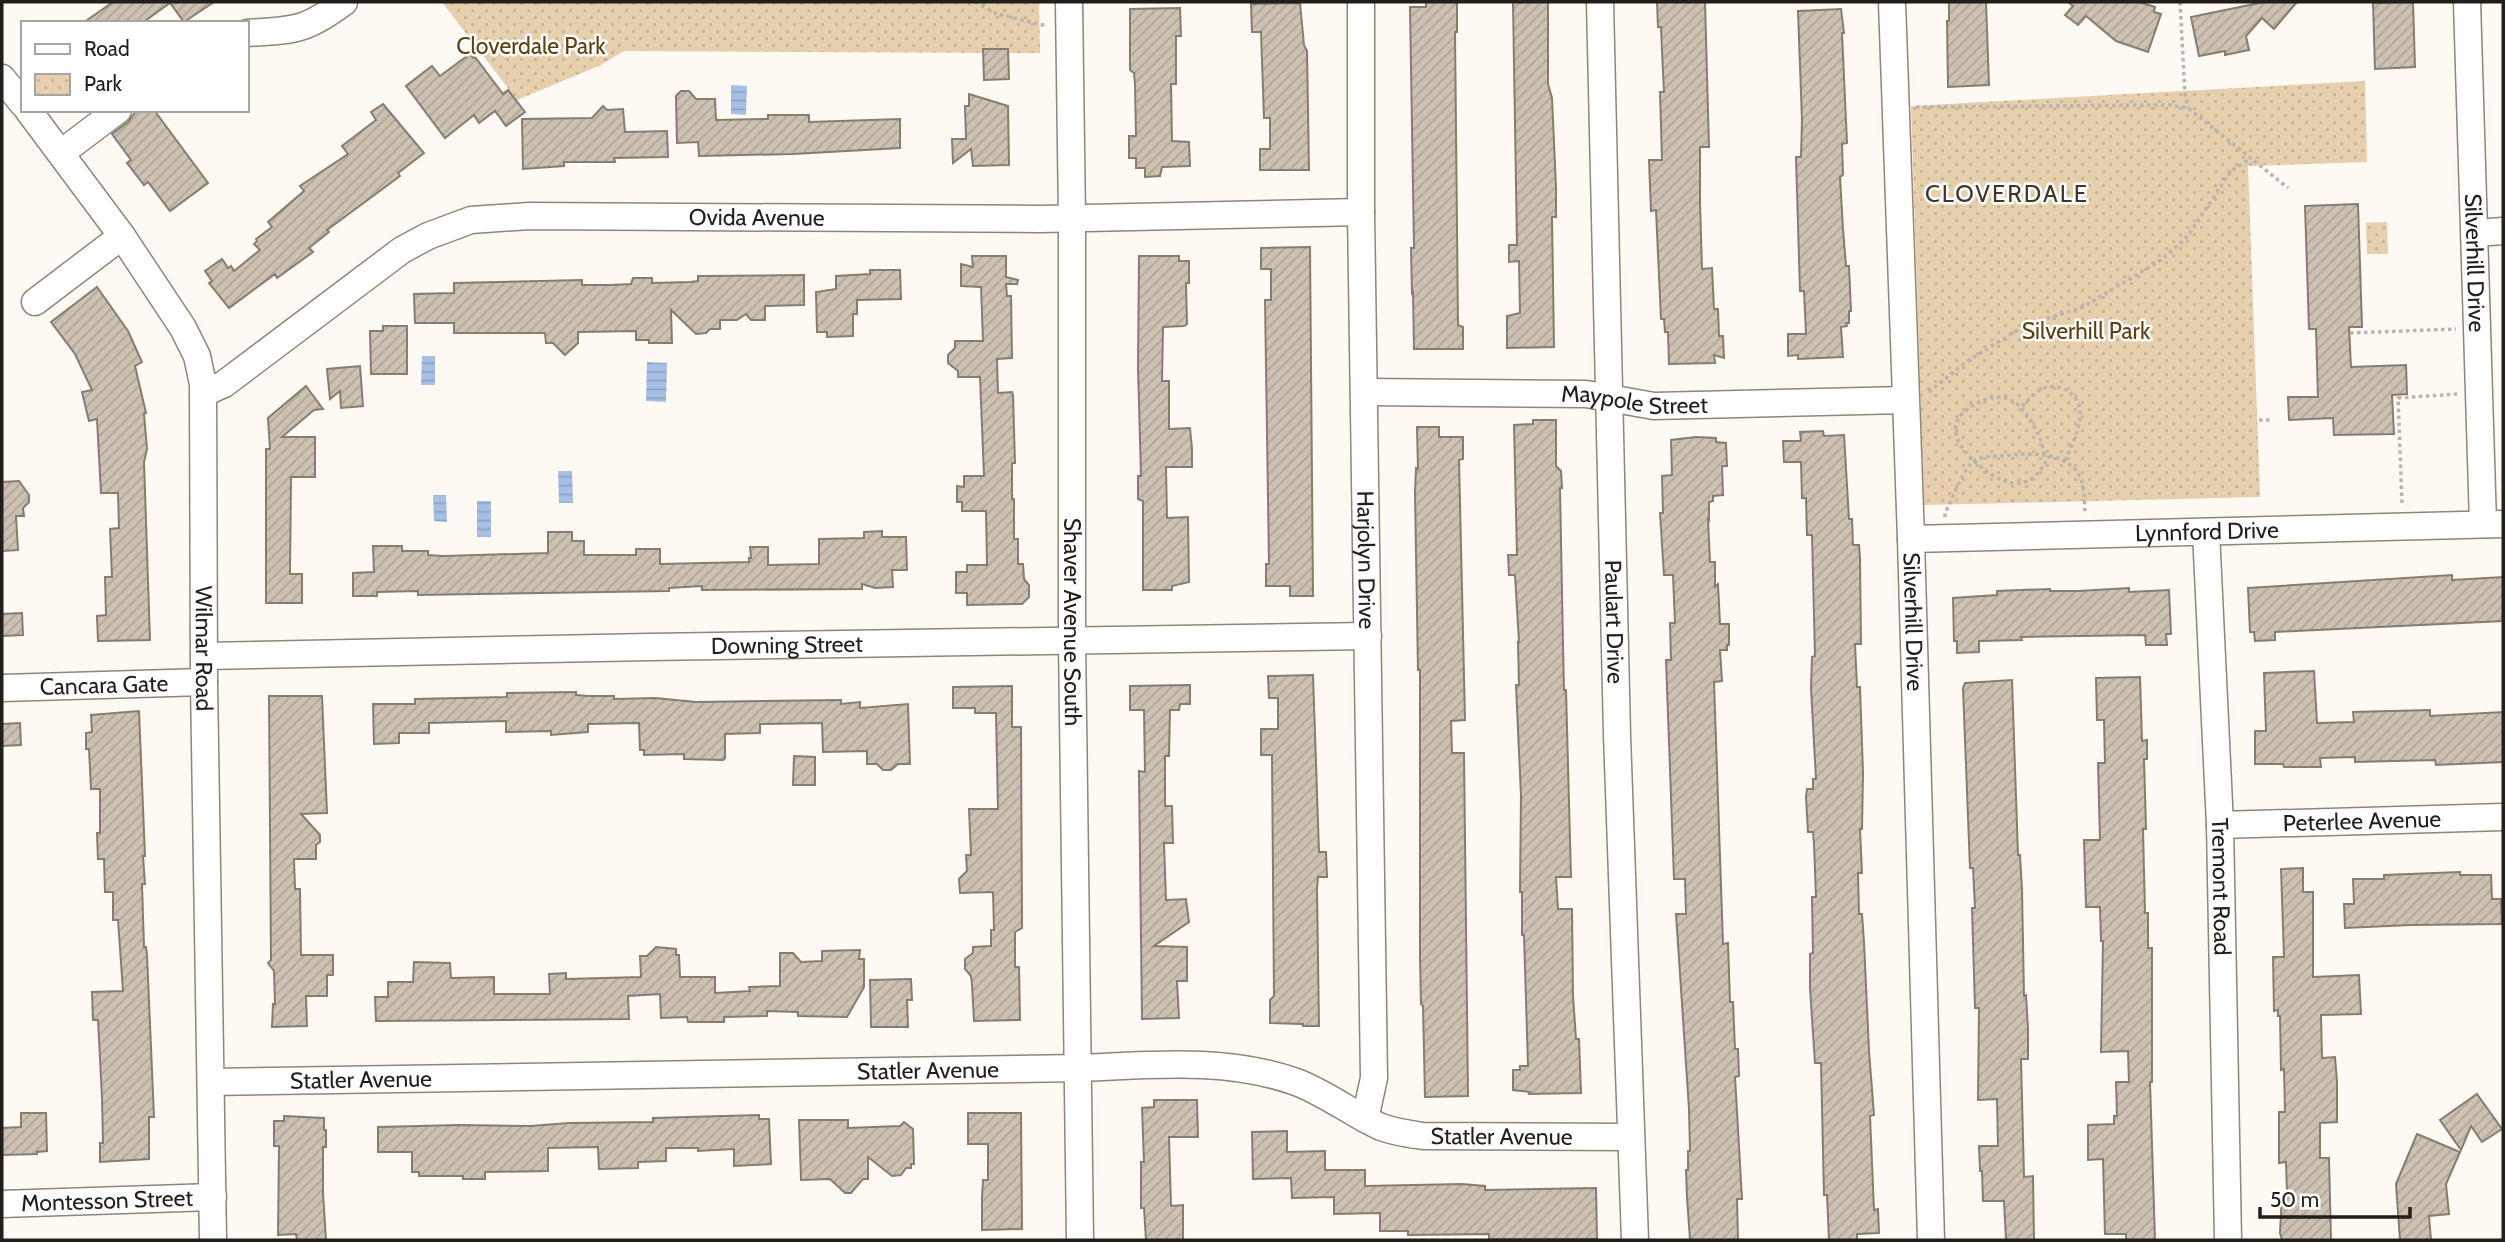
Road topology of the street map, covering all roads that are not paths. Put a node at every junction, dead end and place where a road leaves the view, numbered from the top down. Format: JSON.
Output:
{"nodes":[{"id":1,"x":344,"y":2,"type":"edge"},
{"id":2,"x":1069,"y":2,"type":"edge"},
{"id":3,"x":1360,"y":2,"type":"edge"},
{"id":4,"x":1600,"y":2,"type":"edge"},
{"id":5,"x":1892,"y":2,"type":"edge"},
{"id":6,"x":2467,"y":2,"type":"edge"},
{"id":7,"x":248,"y":33,"type":"edge"},
{"id":8,"x":2,"y":78,"type":"edge"},
{"id":9,"x":21,"y":102,"type":"edge"},
{"id":10,"x":30,"y":112,"type":"edge"},
{"id":11,"x":115,"y":112,"type":"edge"},
{"id":12,"x":61,"y":153,"type":"junction"},
{"id":13,"x":1361,"y":212,"type":"junction"},
{"id":14,"x":1072,"y":219,"type":"junction"},
{"id":15,"x":2503,"y":231,"type":"edge"},
{"id":16,"x":2475,"y":233,"type":"junction"},
{"id":17,"x":122,"y":236,"type":"junction"},
{"id":18,"x":35,"y":302,"type":"dead end"},
{"id":19,"x":1364,"y":392,"type":"junction"},
{"id":20,"x":204,"y":393,"type":"junction"},
{"id":21,"x":1610,"y":397,"type":"junction"},
{"id":22,"x":1905,"y":404,"type":"junction"},
{"id":23,"x":2493,"y":524,"type":"edge"},
{"id":24,"x":2206,"y":532,"type":"junction"},
{"id":25,"x":1911,"y":539,"type":"junction"},
{"id":26,"x":1368,"y":636,"type":"junction"},
{"id":27,"x":1073,"y":641,"type":"junction"},
{"id":28,"x":204,"y":656,"type":"junction"},
{"id":29,"x":204,"y":682,"type":"junction"},
{"id":30,"x":2,"y":688,"type":"edge"},
{"id":31,"x":2503,"y":817,"type":"edge"},
{"id":32,"x":2220,"y":825,"type":"junction"},
{"id":33,"x":1079,"y":1068,"type":"junction"},
{"id":34,"x":212,"y":1082,"type":"junction"},
{"id":35,"x":1365,"y":1119,"type":"junction"},
{"id":36,"x":1630,"y":1137,"type":"junction"},
{"id":37,"x":213,"y":1197,"type":"junction"},
{"id":38,"x":2,"y":1204,"type":"edge"},
{"id":39,"x":213,"y":1240,"type":"edge"},
{"id":40,"x":1080,"y":1240,"type":"edge"},
{"id":41,"x":1634,"y":1240,"type":"edge"},
{"id":42,"x":1931,"y":1240,"type":"edge"},
{"id":43,"x":2228,"y":1240,"type":"edge"}],
"edges":[{"from":1,"to":7,"type":"street"},
{"from":2,"to":14,"type":"street","name":"Shaver Avenue South"},
{"from":3,"to":13,"type":"street","name":"Harjolyn Drive"},
{"from":4,"to":21,"type":"street","name":"Paulart Drive"},
{"from":5,"to":22,"type":"street","name":"Silverhill Drive"},
{"from":6,"to":16,"type":"street","name":"Silverhill Drive"},
{"from":8,"to":9,"type":"street"},
{"from":10,"to":12,"type":"street","name":"Wilmar Road"},
{"from":11,"to":12,"type":"street"},
{"from":12,"to":17,"type":"street","name":"Wilmar Road"},
{"from":13,"to":14,"type":"street","name":"Ovida Avenue"},
{"from":13,"to":19,"type":"street","name":"Harjolyn Drive"},
{"from":14,"to":20,"type":"street","name":"Ovida Avenue"},
{"from":14,"to":27,"type":"street","name":"Shaver Avenue South"},
{"from":15,"to":16,"type":"street"},
{"from":16,"to":23,"type":"street","name":"Silverhill Drive"},
{"from":17,"to":18,"type":"street"},
{"from":17,"to":20,"type":"street","name":"Wilmar Road"},
{"from":19,"to":21,"type":"street","name":"Maypole Street"},
{"from":19,"to":26,"type":"street","name":"Harjolyn Drive"},
{"from":20,"to":28,"type":"street","name":"Wilmar Road"},
{"from":21,"to":22,"type":"street","name":"Maypole Street"},
{"from":21,"to":36,"type":"street","name":"Paulart Drive"},
{"from":22,"to":25,"type":"street","name":"Silverhill Drive"},
{"from":23,"to":24,"type":"street","name":"Lynnford Drive"},
{"from":24,"to":25,"type":"street","name":"Lynnford Drive"},
{"from":24,"to":32,"type":"street","name":"Tremont Road"},
{"from":25,"to":42,"type":"street","name":"Silverhill Drive"},
{"from":26,"to":27,"type":"street","name":"Downing Street"},
{"from":26,"to":35,"type":"street","name":"Harjolyn Drive"},
{"from":27,"to":28,"type":"street","name":"Downing Street"},
{"from":27,"to":33,"type":"street","name":"Shaver Avenue South"},
{"from":28,"to":29,"type":"street","name":"Wilmar Road"},
{"from":29,"to":30,"type":"street","name":"Cancara Gate"},
{"from":29,"to":34,"type":"street","name":"Wilmar Road"},
{"from":31,"to":32,"type":"street","name":"Peterlee Avenue"},
{"from":32,"to":43,"type":"street","name":"Tremont Road"},
{"from":33,"to":34,"type":"street","name":"Statler Avenue"},
{"from":33,"to":35,"type":"street","name":"Statler Avenue"},
{"from":33,"to":40,"type":"street","name":"Shaver Avenue South"},
{"from":34,"to":37,"type":"street","name":"Wilmar Road"},
{"from":35,"to":36,"type":"street","name":"Statler Avenue"},
{"from":36,"to":41,"type":"street","name":"Paulart Drive"},
{"from":37,"to":38,"type":"street","name":"Montesson Street"},
{"from":37,"to":39,"type":"street","name":"Wilmar Road"}]}
